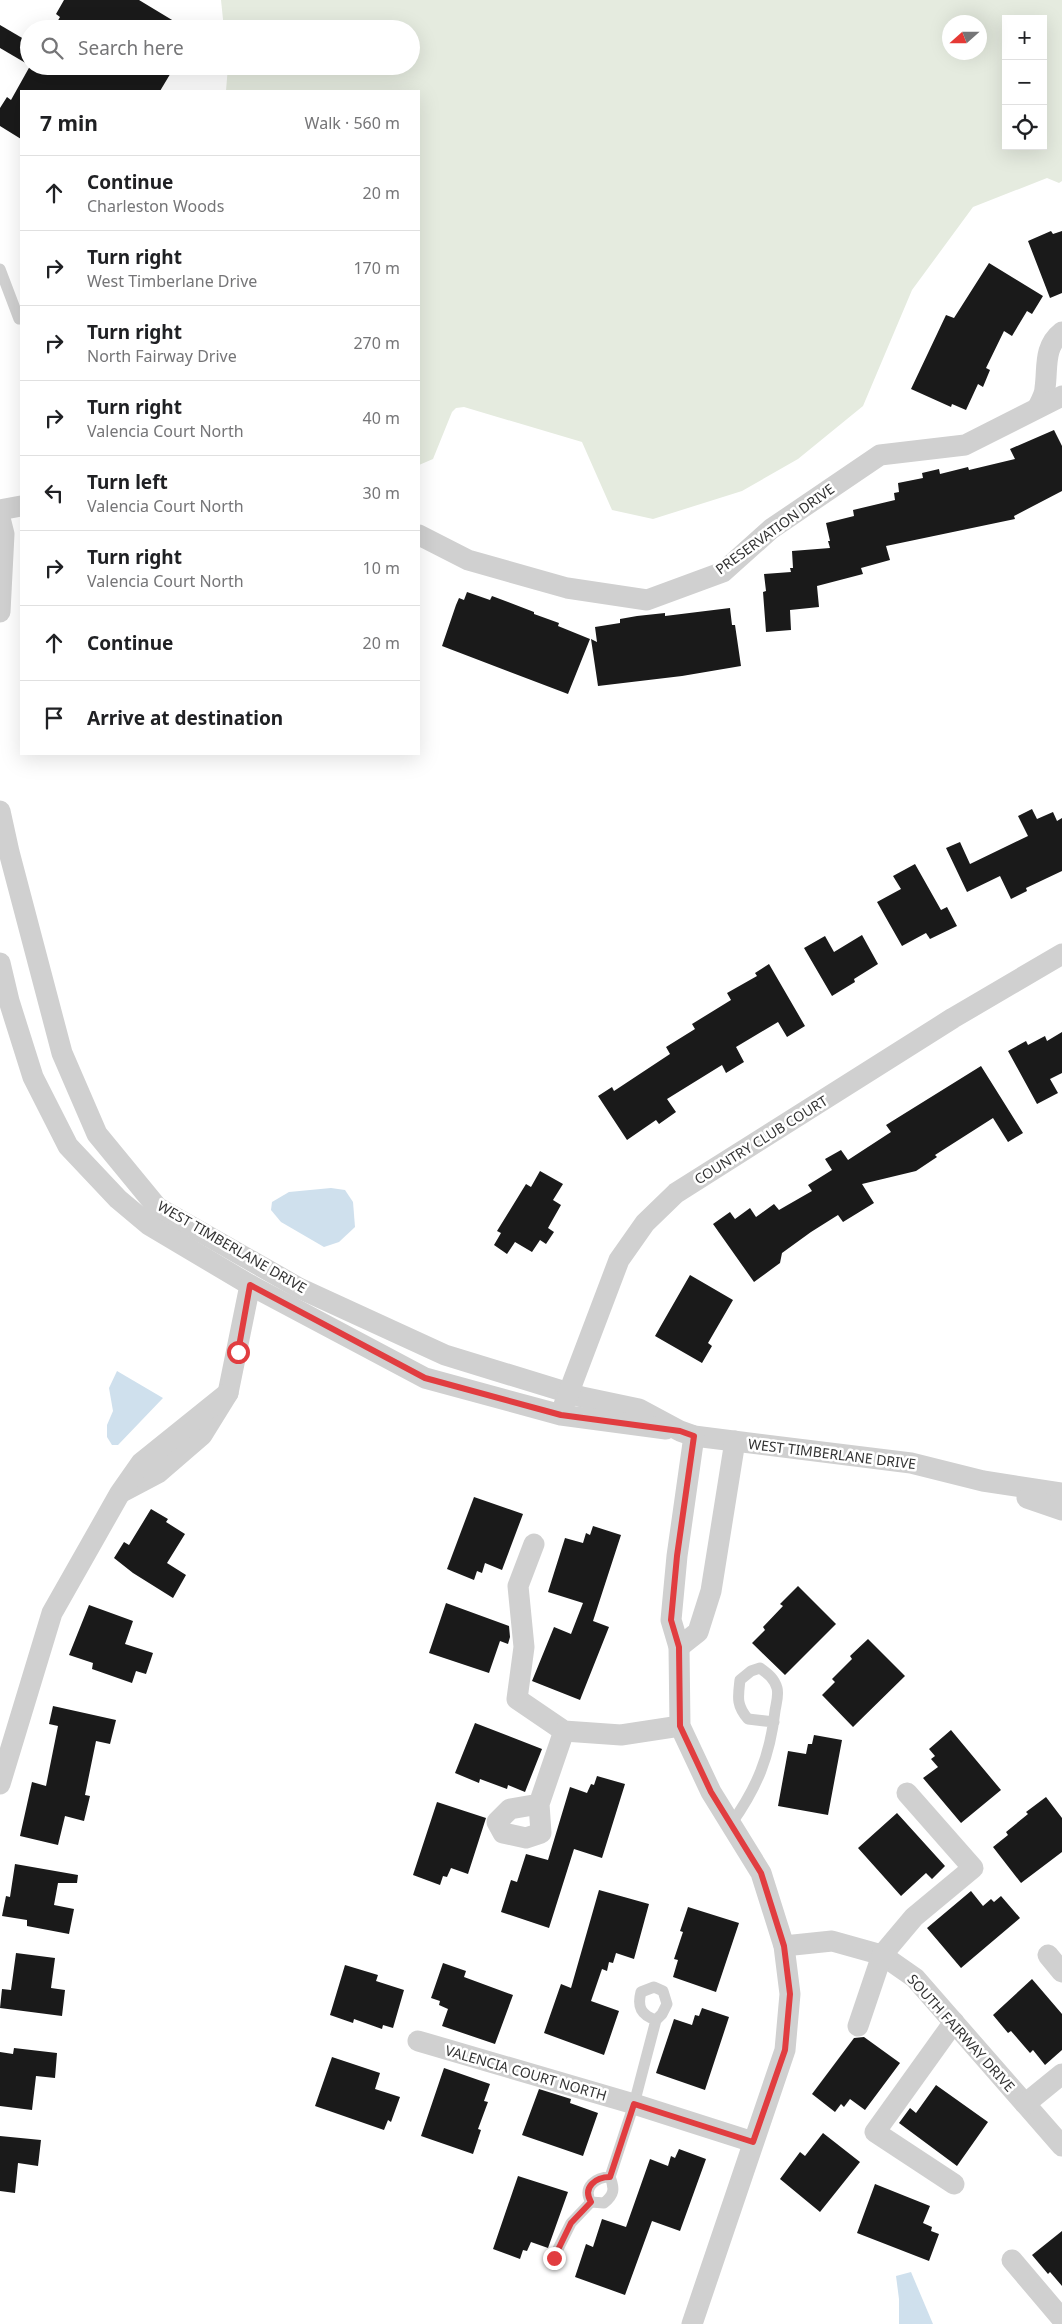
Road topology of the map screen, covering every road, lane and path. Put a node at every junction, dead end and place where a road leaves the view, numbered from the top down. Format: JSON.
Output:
{"nodes":[{"id":1,"x":0,"y":269,"type":"edge"},
{"id":2,"x":19,"y":319,"type":"dead end"},
{"id":3,"x":1062,"y":332,"type":"edge"},
{"id":4,"x":1062,"y":396,"type":"edge"},
{"id":5,"x":1038,"y":407,"type":"junction"},
{"id":6,"x":20,"y":506,"type":"edge"},
{"id":7,"x":0,"y":510,"type":"edge"},
{"id":8,"x":6,"y":530,"type":"edge"},
{"id":9,"x":420,"y":536,"type":"edge"},
{"id":10,"x":0,"y":612,"type":"edge"},
{"id":11,"x":0,"y":811,"type":"edge"},
{"id":12,"x":1062,"y":954,"type":"edge"},
{"id":13,"x":0,"y":963,"type":"edge"},
{"id":14,"x":250,"y":1285,"type":"junction"},
{"id":15,"x":569,"y":1393,"type":"junction"},
{"id":16,"x":561,"y":1415,"type":"junction"},
{"id":17,"x":687,"y":1434,"type":"junction"},
{"id":18,"x":735,"y":1441,"type":"junction"},
{"id":19,"x":983,"y":1481,"type":"junction"},
{"id":20,"x":1062,"y":1493,"type":"edge"},
{"id":21,"x":1062,"y":1510,"type":"edge"},
{"id":22,"x":534,"y":1544,"type":"dead end"},
{"id":23,"x":679,"y":1647,"type":"junction"},
{"id":24,"x":774,"y":1722,"type":"junction"},
{"id":25,"x":680,"y":1726,"type":"junction"},
{"id":26,"x":564,"y":1731,"type":"junction"},
{"id":27,"x":0,"y":1784,"type":"edge"},
{"id":28,"x":907,"y":1793,"type":"dead end"},
{"id":29,"x":539,"y":1804,"type":"dead end"},
{"id":30,"x":731,"y":1824,"type":"junction"},
{"id":31,"x":784,"y":1946,"type":"junction"},
{"id":32,"x":882,"y":1955,"type":"junction"},
{"id":33,"x":1048,"y":1955,"type":"dead end"},
{"id":34,"x":1062,"y":1972,"type":"edge"},
{"id":35,"x":656,"y":2020,"type":"dead end"},
{"id":36,"x":954,"y":2022,"type":"junction"},
{"id":37,"x":858,"y":2026,"type":"dead end"},
{"id":38,"x":418,"y":2041,"type":"dead end"},
{"id":39,"x":1062,"y":2074,"type":"edge"},
{"id":40,"x":634,"y":2104,"type":"junction"},
{"id":41,"x":1025,"y":2104,"type":"junction"},
{"id":42,"x":753,"y":2142,"type":"junction"},
{"id":43,"x":1062,"y":2146,"type":"edge"},
{"id":44,"x":610,"y":2177,"type":"junction"},
{"id":45,"x":954,"y":2184,"type":"dead end"},
{"id":46,"x":591,"y":2202,"type":"junction"},
{"id":47,"x":554,"y":2258,"type":"dead end"},
{"id":48,"x":1012,"y":2260,"type":"dead end"},
{"id":49,"x":1062,"y":2319,"type":"edge"},
{"id":50,"x":692,"y":2324,"type":"edge"}],
"edges":[{"from":1,"to":2,"type":"lane"},
{"from":3,"to":5,"type":"street"},
{"from":4,"to":5,"type":"street","name":"PRESERVATION DRIVE"},
{"from":5,"to":9,"type":"street","name":"PRESERVATION DRIVE"},
{"from":6,"to":7,"type":"street"},
{"from":8,"to":10,"type":"street"},
{"from":11,"to":15,"type":"street","name":"WEST TIMBERLANE DRIVE"},
{"from":12,"to":15,"type":"street","name":"COUNTRY CLUB COURT"},
{"from":13,"to":14,"type":"street","name":"WEST TIMBERLANE DRIVE"},
{"from":14,"to":16,"type":"street","name":"WEST TIMBERLANE DRIVE"},
{"from":14,"to":27,"type":"street"},
{"from":15,"to":16,"type":"street","name":"COUNTRY CLUB COURT"},
{"from":15,"to":17,"type":"street","name":"WEST TIMBERLANE DRIVE"},
{"from":16,"to":17,"type":"street","name":"WEST TIMBERLANE DRIVE"},
{"from":17,"to":18,"type":"street","name":"WEST TIMBERLANE DRIVE"},
{"from":17,"to":23,"type":"street"},
{"from":18,"to":19,"type":"street","name":"WEST TIMBERLANE DRIVE"},
{"from":18,"to":23,"type":"street"},
{"from":19,"to":20,"type":"street","name":"WEST TIMBERLANE DRIVE"},
{"from":19,"to":21,"type":"street","name":"WEST TIMBERLANE DRIVE"},
{"from":22,"to":26,"type":"street"},
{"from":23,"to":25,"type":"street"},
{"from":24,"to":24,"type":"lane"},
{"from":24,"to":30,"type":"lane"},
{"from":25,"to":26,"type":"street"},
{"from":25,"to":30,"type":"street"},
{"from":26,"to":29,"type":"street"},
{"from":28,"to":32,"type":"street"},
{"from":30,"to":31,"type":"street"},
{"from":31,"to":32,"type":"street","name":"SOUTH FAIRWAY DRIVE"},
{"from":31,"to":42,"type":"street"},
{"from":32,"to":36,"type":"street","name":"SOUTH FAIRWAY DRIVE"},
{"from":32,"to":37,"type":"street"},
{"from":33,"to":34,"type":"street"},
{"from":35,"to":40,"type":"lane"},
{"from":36,"to":41,"type":"street","name":"SOUTH FAIRWAY DRIVE"},
{"from":36,"to":45,"type":"street"},
{"from":38,"to":40,"type":"street","name":"VALENCIA COURT NORTH"},
{"from":39,"to":41,"type":"street"},
{"from":40,"to":42,"type":"street","name":"VALENCIA COURT NORTH"},
{"from":40,"to":44,"type":"lane"},
{"from":41,"to":43,"type":"street","name":"SOUTH FAIRWAY DRIVE"},
{"from":42,"to":50,"type":"street"},
{"from":44,"to":46,"type":"lane"},
{"from":44,"to":46,"type":"lane"},
{"from":46,"to":47,"type":"lane"},
{"from":48,"to":49,"type":"street"}]}
